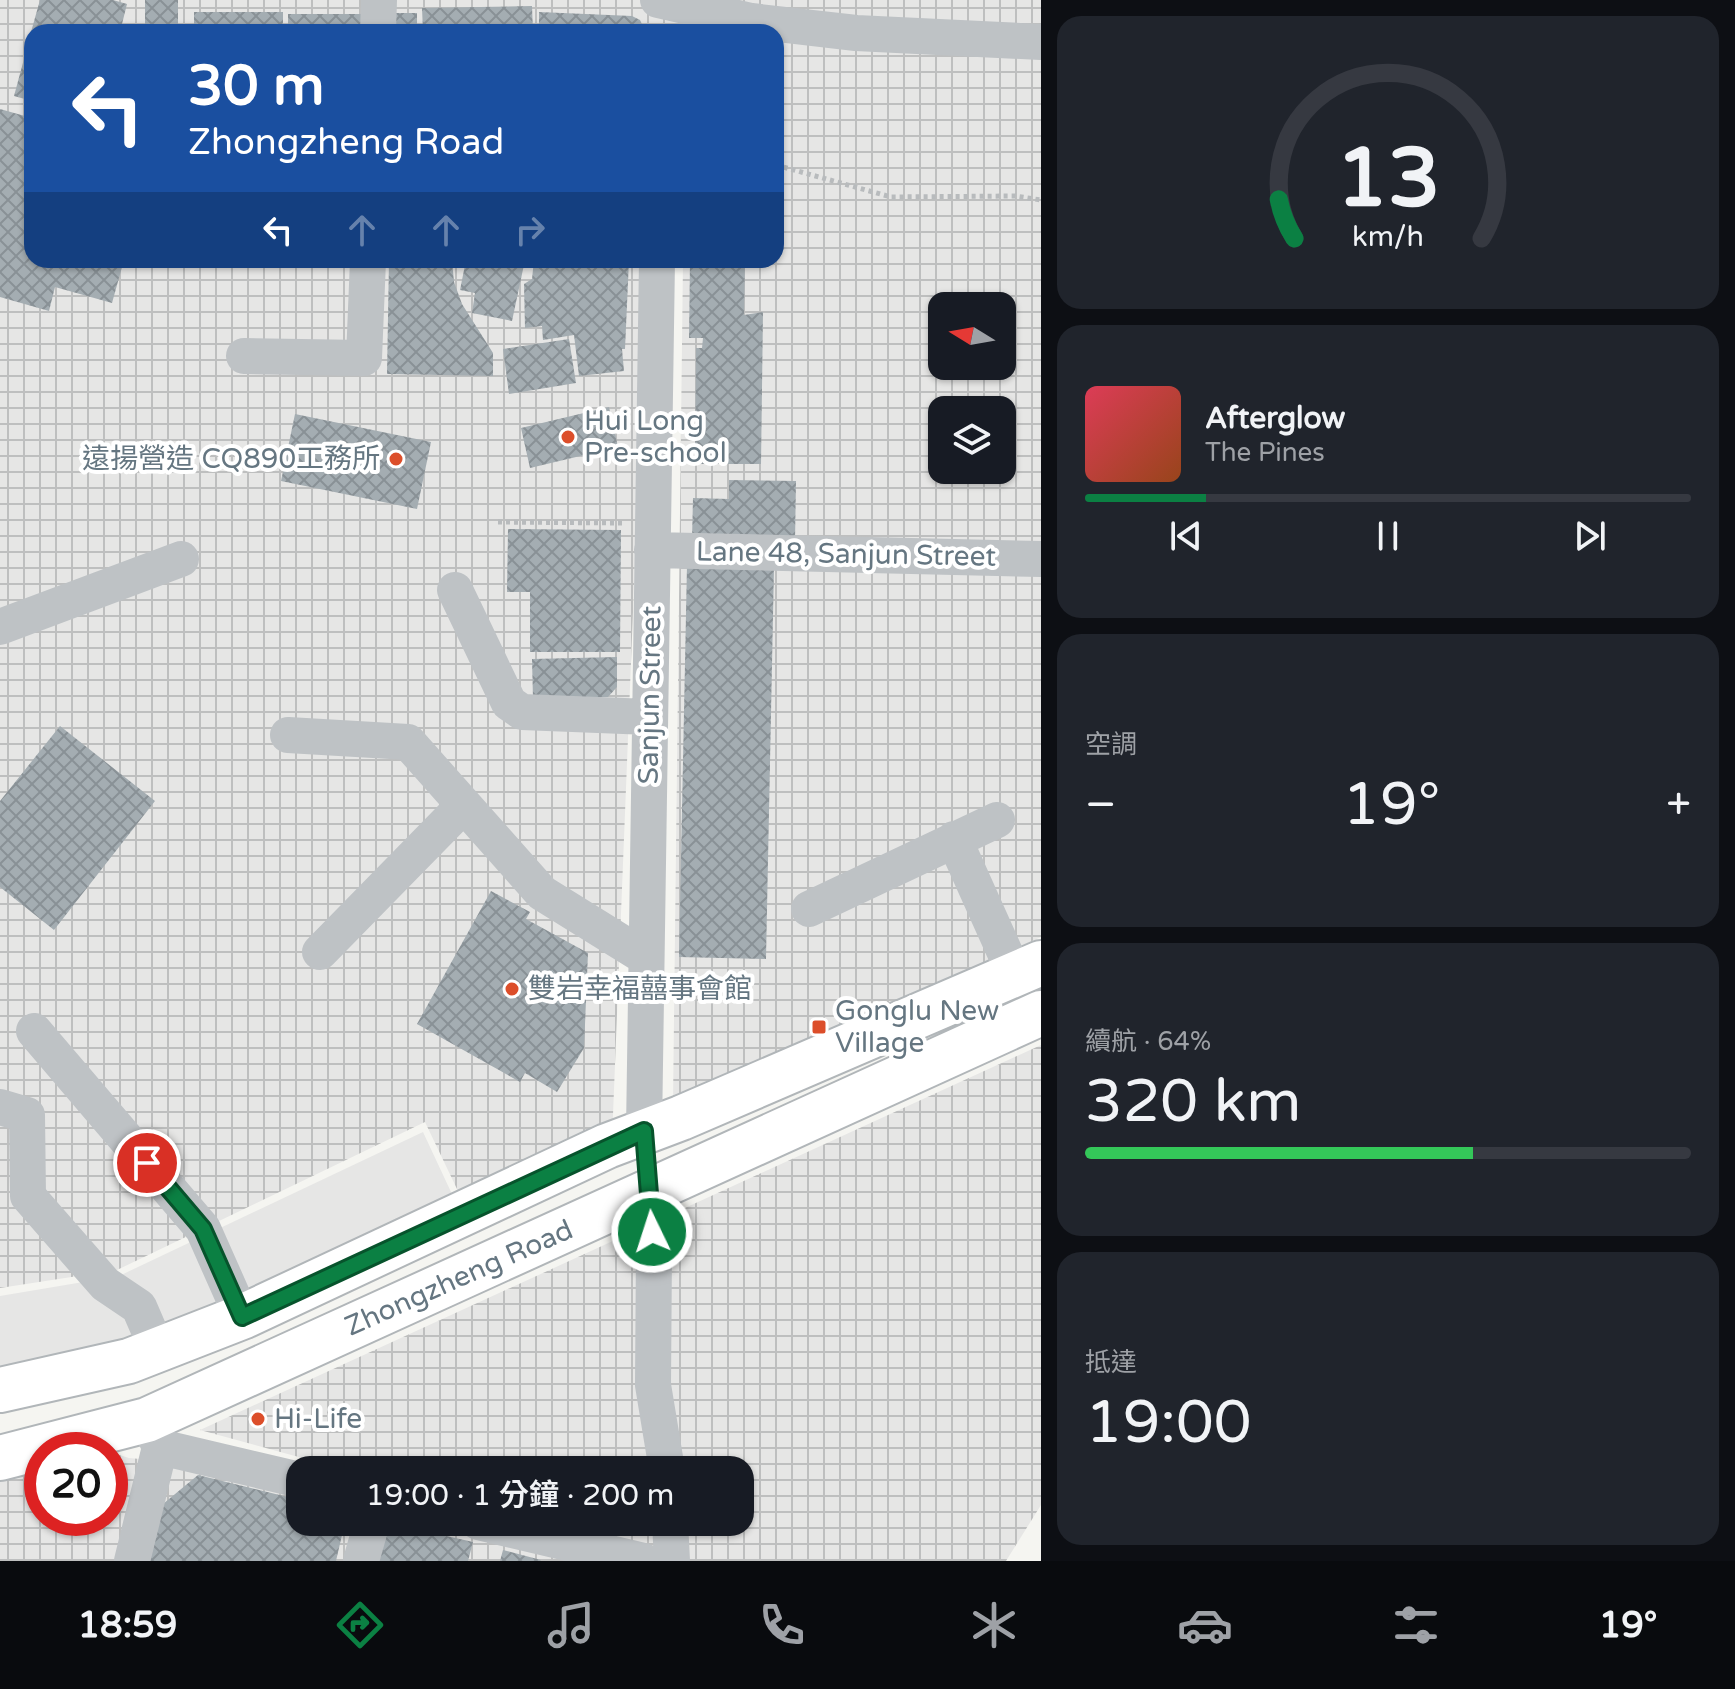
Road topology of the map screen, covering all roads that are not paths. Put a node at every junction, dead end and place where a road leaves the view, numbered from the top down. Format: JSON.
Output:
{"nodes":[{"id":1,"x":379,"y":0,"type":"edge"},
{"id":2,"x":658,"y":0,"type":"edge"},
{"id":3,"x":704,"y":14,"type":"edge"},
{"id":4,"x":378,"y":24,"type":"edge"},
{"id":5,"x":777,"y":24,"type":"edge"},
{"id":6,"x":784,"y":25,"type":"edge"},
{"id":7,"x":1041,"y":42,"type":"edge"},
{"id":8,"x":368,"y":268,"type":"edge"},
{"id":9,"x":657,"y":268,"type":"edge"},
{"id":10,"x":244,"y":356,"type":"dead end"},
{"id":11,"x":652,"y":536,"type":"junction"},
{"id":12,"x":181,"y":559,"type":"dead end"},
{"id":13,"x":1041,"y":559,"type":"edge"},
{"id":14,"x":455,"y":590,"type":"dead end"},
{"id":15,"x":0,"y":627,"type":"edge"},
{"id":16,"x":649,"y":717,"type":"junction"},
{"id":17,"x":288,"y":735,"type":"dead end"},
{"id":18,"x":464,"y":805,"type":"junction"},
{"id":19,"x":997,"y":820,"type":"dead end"},
{"id":20,"x":954,"y":839,"type":"junction"},
{"id":21,"x":809,"y":909,"type":"dead end"},
{"id":22,"x":320,"y":952,"type":"dead end"},
{"id":23,"x":645,"y":957,"type":"junction"},
{"id":24,"x":1028,"y":969,"type":"edge"},
{"id":25,"x":1041,"y":1013,"type":"edge"},
{"id":26,"x":34,"y":1031,"type":"dead end"},
{"id":27,"x":0,"y":1107,"type":"edge"},
{"id":28,"x":644,"y":1131,"type":"junction"},
{"id":29,"x":650,"y":1193,"type":"junction"},
{"id":30,"x":242,"y":1317,"type":"junction"},
{"id":31,"x":143,"y":1356,"type":"junction"},
{"id":32,"x":0,"y":1390,"type":"edge"},
{"id":33,"x":153,"y":1433,"type":"junction"},
{"id":34,"x":665,"y":1456,"type":"edge"},
{"id":35,"x":0,"y":1458,"type":"edge"},
{"id":36,"x":286,"y":1476,"type":"edge"},
{"id":37,"x":368,"y":1536,"type":"edge"},
{"id":38,"x":527,"y":1536,"type":"edge"},
{"id":39,"x":671,"y":1536,"type":"edge"},
{"id":40,"x":598,"y":1556,"type":"edge"},
{"id":41,"x":132,"y":1561,"type":"edge"},
{"id":42,"x":361,"y":1561,"type":"edge"},
{"id":43,"x":644,"y":1561,"type":"edge"},
{"id":44,"x":672,"y":1561,"type":"edge"}],
"edges":[{"from":1,"to":4,"type":"street"},
{"from":2,"to":3,"type":"street"},
{"from":3,"to":5,"type":"street"},
{"from":6,"to":7,"type":"street"},
{"from":8,"to":10,"type":"street"},
{"from":9,"to":11,"type":"street","name":"Sanjun Street"},
{"from":11,"to":13,"type":"street","name":"Lane 48, Sanjun Street"},
{"from":11,"to":16,"type":"street","name":"Sanjun Street"},
{"from":12,"to":15,"type":"street"},
{"from":14,"to":16,"type":"street"},
{"from":16,"to":23,"type":"street","name":"Sanjun Street"},
{"from":17,"to":18,"type":"street"},
{"from":18,"to":22,"type":"street"},
{"from":18,"to":23,"type":"street"},
{"from":19,"to":20,"type":"street"},
{"from":20,"to":21,"type":"street"},
{"from":20,"to":24,"type":"street"},
{"from":23,"to":28,"type":"street","name":"Sanjun Street"},
{"from":24,"to":28,"type":"main road","name":"Zhongzheng Road"},
{"from":25,"to":29,"type":"main road","name":"Zhongzheng Road"},
{"from":26,"to":30,"type":"street"},
{"from":27,"to":31,"type":"street"},
{"from":28,"to":29,"type":"main road"},
{"from":28,"to":30,"type":"main road","name":"Zhongzheng Road"},
{"from":29,"to":33,"type":"main road","name":"Zhongzheng Road"},
{"from":29,"to":34,"type":"street"},
{"from":30,"to":31,"type":"main road","name":"Zhongzheng Road"},
{"from":31,"to":32,"type":"main road","name":"Zhongzheng Road"},
{"from":31,"to":33,"type":"main road"},
{"from":33,"to":35,"type":"main road","name":"Zhongzheng Road"},
{"from":33,"to":36,"type":"street"},
{"from":33,"to":41,"type":"street"},
{"from":37,"to":42,"type":"street"},
{"from":38,"to":40,"type":"street"},
{"from":39,"to":44,"type":"street"},
{"from":40,"to":43,"type":"street"}]}
